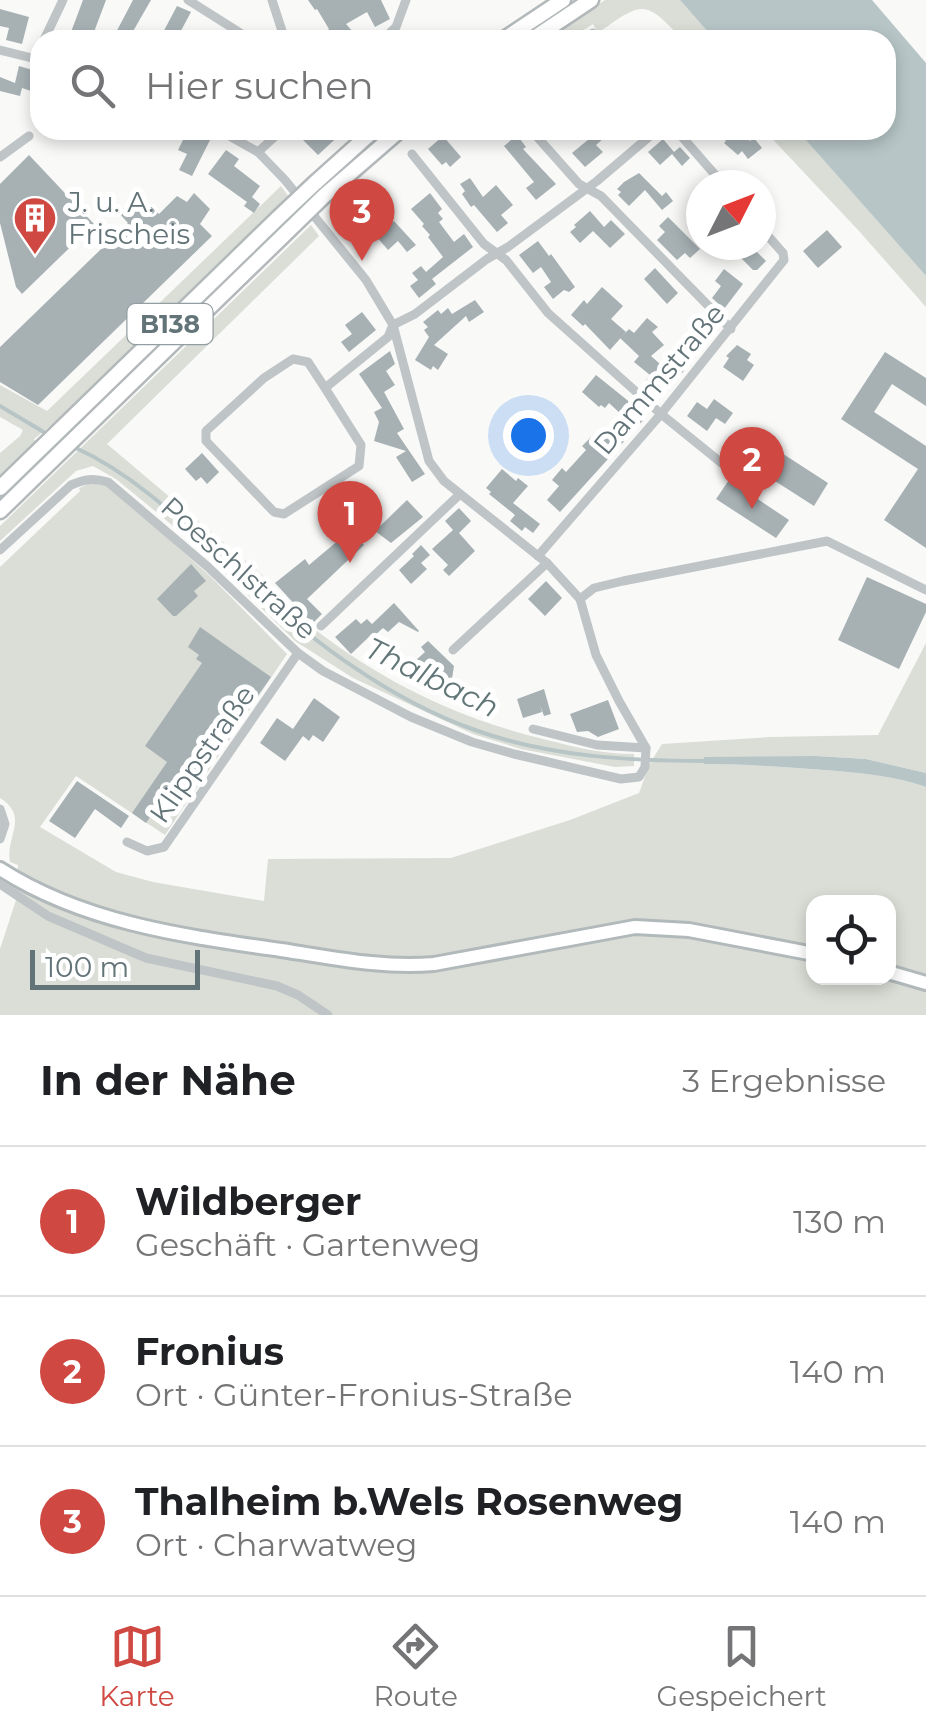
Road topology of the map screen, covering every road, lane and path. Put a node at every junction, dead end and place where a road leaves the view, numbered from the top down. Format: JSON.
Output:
{"nodes":[{"id":1,"x":64,"y":0,"type":"edge"},
{"id":2,"x":188,"y":0,"type":"edge"},
{"id":3,"x":272,"y":0,"type":"edge"},
{"id":4,"x":391,"y":0,"type":"edge"},
{"id":5,"x":406,"y":0,"type":"edge"},
{"id":6,"x":564,"y":0,"type":"edge"},
{"id":7,"x":591,"y":0,"type":"edge"},
{"id":8,"x":399,"y":14,"type":"junction"},
{"id":9,"x":49,"y":30,"type":"edge"},
{"id":10,"x":236,"y":30,"type":"edge"},
{"id":11,"x":282,"y":30,"type":"edge"},
{"id":12,"x":393,"y":30,"type":"edge"},
{"id":13,"x":518,"y":30,"type":"edge"},
{"id":14,"x":546,"y":30,"type":"edge"},
{"id":15,"x":0,"y":50,"type":"edge"},
{"id":16,"x":30,"y":58,"type":"edge"},
{"id":17,"x":29,"y":136,"type":"dead end"},
{"id":18,"x":237,"y":140,"type":"edge"},
{"id":19,"x":271,"y":140,"type":"edge"},
{"id":20,"x":363,"y":140,"type":"edge"},
{"id":21,"x":389,"y":140,"type":"edge"},
{"id":22,"x":541,"y":140,"type":"edge"},
{"id":23,"x":645,"y":140,"type":"edge"},
{"id":24,"x":685,"y":140,"type":"edge"},
{"id":25,"x":258,"y":152,"type":"junction"},
{"id":26,"x":412,"y":154,"type":"dead end"},
{"id":27,"x":0,"y":157,"type":"edge"},
{"id":28,"x":711,"y":170,"type":"edge"},
{"id":29,"x":588,"y":188,"type":"junction"},
{"id":30,"x":776,"y":244,"type":"edge"},
{"id":31,"x":496,"y":254,"type":"junction"},
{"id":32,"x":393,"y":325,"type":"junction"},
{"id":33,"x":731,"y":329,"type":"junction"},
{"id":34,"x":324,"y":388,"type":"junction"},
{"id":35,"x":662,"y":414,"type":"junction"},
{"id":36,"x":724,"y":465,"type":"dead end"},
{"id":37,"x":0,"y":488,"type":"edge"},
{"id":38,"x":459,"y":495,"type":"junction"},
{"id":39,"x":0,"y":511,"type":"edge"},
{"id":40,"x":0,"y":550,"type":"edge"},
{"id":41,"x":543,"y":560,"type":"junction"},
{"id":42,"x":926,"y":590,"type":"edge"},
{"id":43,"x":580,"y":599,"type":"junction"},
{"id":44,"x":321,"y":626,"type":"dead end"},
{"id":45,"x":453,"y":650,"type":"dead end"},
{"id":46,"x":298,"y":653,"type":"junction"},
{"id":47,"x":534,"y":729,"type":"dead end"},
{"id":48,"x":646,"y":751,"type":"junction"},
{"id":49,"x":0,"y":809,"type":"edge"},
{"id":50,"x":0,"y":839,"type":"edge"},
{"id":51,"x":127,"y":842,"type":"dead end"},
{"id":52,"x":0,"y":869,"type":"edge"},
{"id":53,"x":0,"y":884,"type":"edge"},
{"id":54,"x":806,"y":952,"type":"edge"},
{"id":55,"x":896,"y":974,"type":"edge"},
{"id":56,"x":926,"y":983,"type":"edge"},
{"id":57,"x":328,"y":1015,"type":"edge"}],
"edges":[{"from":1,"to":9,"type":"street"},
{"from":2,"to":10,"type":"street"},
{"from":3,"to":11,"type":"street"},
{"from":4,"to":8,"type":"street"},
{"from":5,"to":8,"type":"street"},
{"from":6,"to":13,"type":"main road"},
{"from":7,"to":14,"type":"main road"},
{"from":8,"to":12,"type":"street"},
{"from":15,"to":16,"type":"street"},
{"from":17,"to":27,"type":"street"},
{"from":18,"to":25,"type":"street"},
{"from":19,"to":25,"type":"street"},
{"from":20,"to":37,"type":"main road","number":"B138","bridge":true},
{"from":21,"to":39,"type":"main road","number":"B138","bridge":true},
{"from":22,"to":29,"type":"street"},
{"from":23,"to":29,"type":"street"},
{"from":24,"to":28,"type":"street"},
{"from":25,"to":32,"type":"street"},
{"from":26,"to":31,"type":"street"},
{"from":29,"to":31,"type":"street"},
{"from":29,"to":33,"type":"street"},
{"from":30,"to":33,"type":"street","name":"Dammstraße"},
{"from":31,"to":32,"type":"street"},
{"from":31,"to":35,"type":"street"},
{"from":32,"to":34,"type":"street"},
{"from":32,"to":38,"type":"street"},
{"from":33,"to":35,"type":"street","name":"Dammstraße"},
{"from":34,"to":34,"type":"street"},
{"from":35,"to":36,"type":"street"},
{"from":35,"to":41,"type":"street","name":"Dammstraße"},
{"from":38,"to":41,"type":"street"},
{"from":38,"to":44,"type":"street"},
{"from":40,"to":46,"type":"street","name":"Poeschlstraße"},
{"from":41,"to":43,"type":"street"},
{"from":41,"to":45,"type":"street","name":"Dammstraße"},
{"from":42,"to":43,"type":"street"},
{"from":43,"to":48,"type":"street"},
{"from":46,"to":48,"type":"street","name":"Poeschlstraße"},
{"from":46,"to":51,"type":"street","name":"Klippstraße"},
{"from":47,"to":48,"type":"street"},
{"from":49,"to":50,"type":"street"},
{"from":52,"to":54,"type":"main road"},
{"from":53,"to":57,"type":"street"},
{"from":55,"to":56,"type":"main road"}]}
